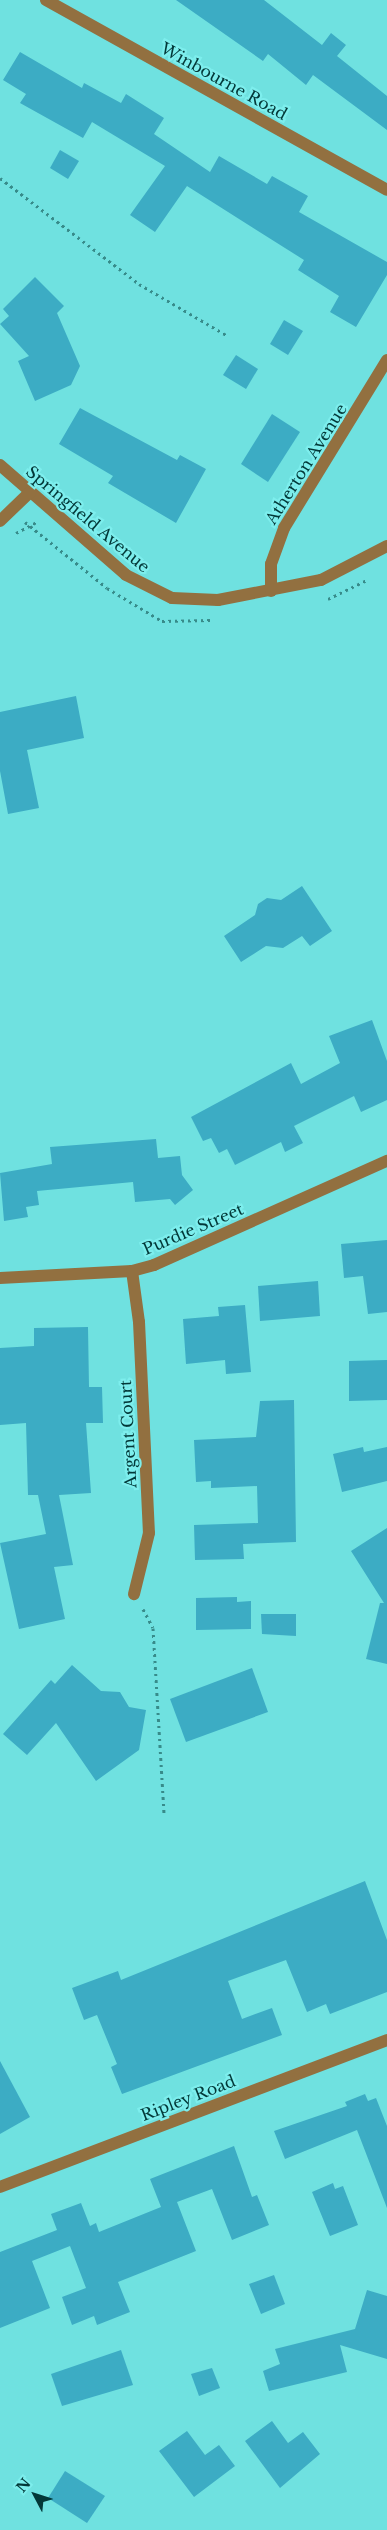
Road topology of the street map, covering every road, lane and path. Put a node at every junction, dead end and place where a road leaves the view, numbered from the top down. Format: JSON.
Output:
{"nodes":[{"id":1,"x":46,"y":0,"type":"edge"},
{"id":2,"x":0,"y":178,"type":"edge"},
{"id":3,"x":387,"y":190,"type":"edge"},
{"id":4,"x":228,"y":336,"type":"dead end"},
{"id":5,"x":387,"y":360,"type":"edge"},
{"id":6,"x":0,"y":465,"type":"edge"},
{"id":7,"x":30,"y":492,"type":"junction"},
{"id":8,"x":49,"y":509,"type":"junction"},
{"id":9,"x":0,"y":521,"type":"edge"},
{"id":10,"x":8,"y":536,"type":"dead end"},
{"id":11,"x":387,"y":546,"type":"edge"},
{"id":12,"x":271,"y":591,"type":"junction"},
{"id":13,"x":387,"y":1161,"type":"edge"},
{"id":14,"x":132,"y":1271,"type":"junction"},
{"id":15,"x":0,"y":1278,"type":"edge"},
{"id":16,"x":134,"y":1594,"type":"joint"},
{"id":17,"x":164,"y":1814,"type":"dead end"},
{"id":18,"x":387,"y":2040,"type":"edge"},
{"id":19,"x":0,"y":2186,"type":"edge"}],
"edges":[{"from":1,"to":3,"type":"street","name":"Winbourne Road"},
{"from":2,"to":4,"type":"path"},
{"from":5,"to":12,"type":"street","name":"Atherton Avenue"},
{"from":6,"to":7,"type":"street","name":"Springfield Avenue"},
{"from":7,"to":8,"type":"street","name":"Springfield Avenue"},
{"from":7,"to":9,"type":"street"},
{"from":8,"to":10,"type":"path"},
{"from":8,"to":12,"type":"street","name":"Springfield Avenue"},
{"from":11,"to":12,"type":"street","name":"Springfield Avenue"},
{"from":13,"to":14,"type":"street","name":"Purdie Street"},
{"from":14,"to":15,"type":"street","name":"Purdie Street"},
{"from":14,"to":16,"type":"street","name":"Argent Court"},
{"from":16,"to":17,"type":"path"},
{"from":18,"to":19,"type":"street","name":"Ripley Road"}]}
